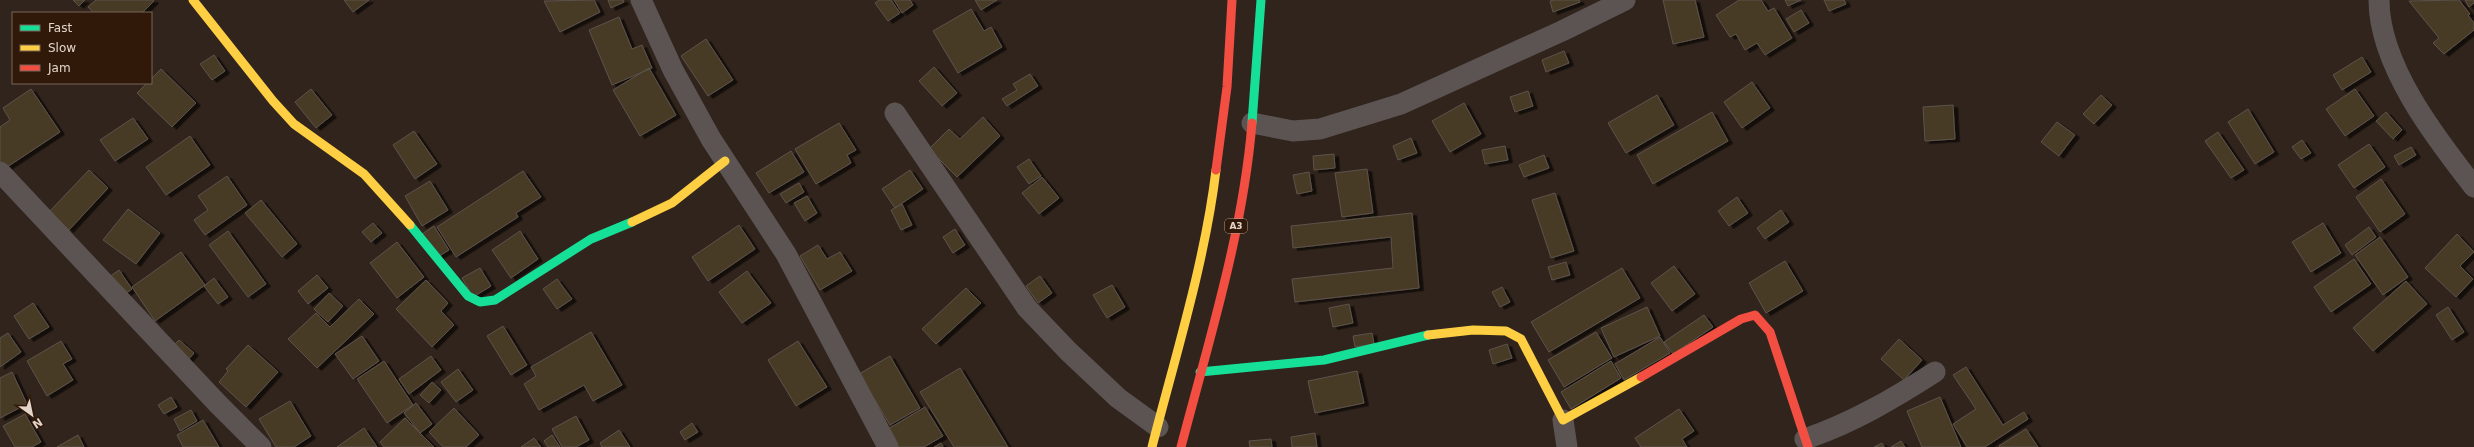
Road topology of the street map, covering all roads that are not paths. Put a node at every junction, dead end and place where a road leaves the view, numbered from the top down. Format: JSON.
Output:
{"nodes":[{"id":1,"x":193,"y":0,"type":"edge"},
{"id":2,"x":641,"y":0,"type":"edge"},
{"id":3,"x":1232,"y":0,"type":"edge"},
{"id":4,"x":1261,"y":0,"type":"edge"},
{"id":5,"x":1625,"y":0,"type":"edge"},
{"id":6,"x":2379,"y":0,"type":"edge"},
{"id":7,"x":895,"y":113,"type":"dead end"},
{"id":8,"x":1252,"y":123,"type":"junction"},
{"id":9,"x":725,"y":161,"type":"junction"},
{"id":10,"x":0,"y":172,"type":"edge"},
{"id":11,"x":2474,"y":187,"type":"edge"},
{"id":12,"x":1200,"y":372,"type":"junction"},
{"id":13,"x":1935,"y":372,"type":"dead end"},
{"id":14,"x":1563,"y":420,"type":"junction"},
{"id":15,"x":1158,"y":427,"type":"junction"},
{"id":16,"x":1806,"y":443,"type":"edge"},
{"id":17,"x":261,"y":447,"type":"edge"},
{"id":18,"x":888,"y":447,"type":"edge"},
{"id":19,"x":1152,"y":447,"type":"edge"},
{"id":20,"x":1181,"y":447,"type":"edge"},
{"id":21,"x":1567,"y":447,"type":"edge"}],
"edges":[{"from":1,"to":9,"type":"main road"},
{"from":2,"to":9,"type":"street"},
{"from":3,"to":15,"type":"main road"},
{"from":4,"to":8,"type":"main road","number":"A3"},
{"from":5,"to":8,"type":"street"},
{"from":6,"to":11,"type":"street"},
{"from":7,"to":15,"type":"street"},
{"from":8,"to":12,"type":"main road","number":"A3"},
{"from":9,"to":18,"type":"street"},
{"from":10,"to":17,"type":"street"},
{"from":12,"to":14,"type":"main road"},
{"from":12,"to":20,"type":"main road","number":"A3"},
{"from":13,"to":16,"type":"street"},
{"from":14,"to":16,"type":"main road"},
{"from":14,"to":21,"type":"street"},
{"from":15,"to":19,"type":"main road"}]}
